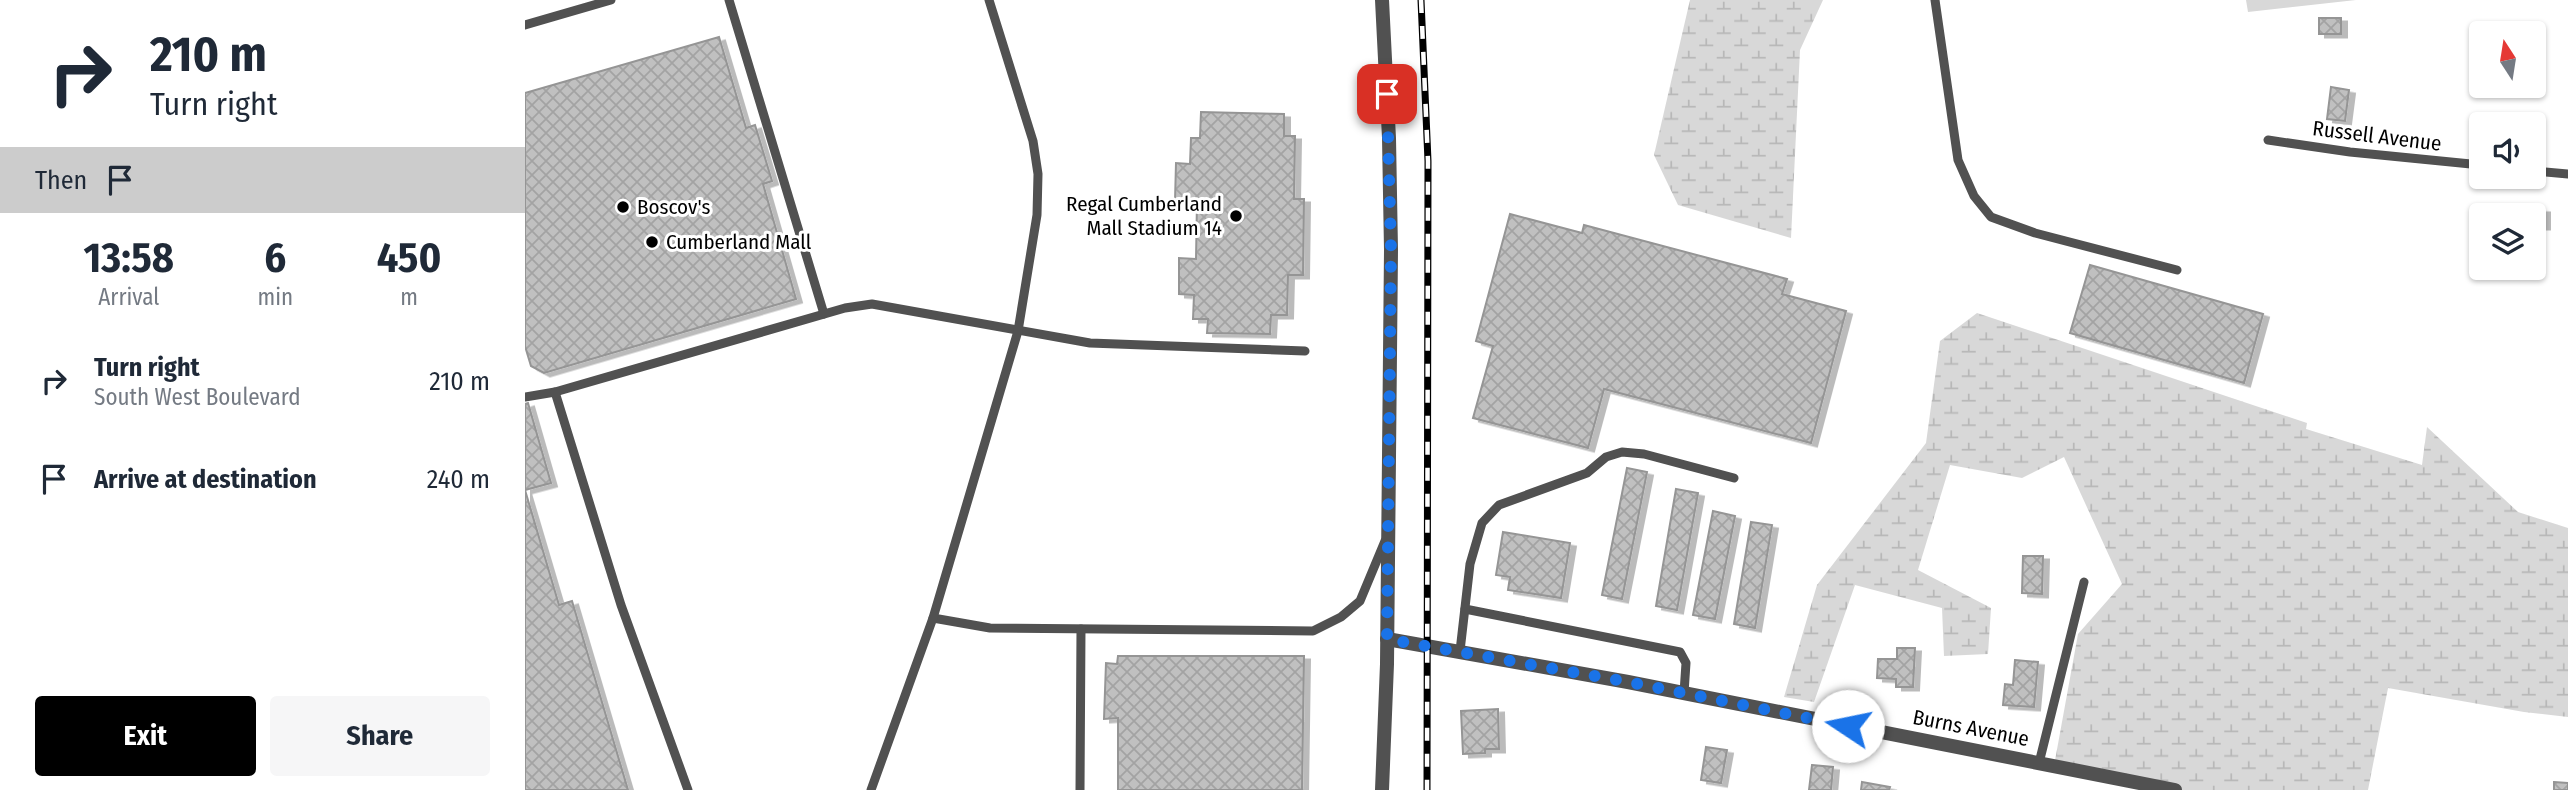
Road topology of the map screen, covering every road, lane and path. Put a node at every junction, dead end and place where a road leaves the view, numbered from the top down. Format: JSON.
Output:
{"nodes":[{"id":1,"x":611,"y":0,"type":"edge"},
{"id":2,"x":729,"y":0,"type":"edge"},
{"id":3,"x":989,"y":0,"type":"edge"},
{"id":4,"x":1382,"y":0,"type":"edge"},
{"id":5,"x":1935,"y":0,"type":"edge"},
{"id":6,"x":525,"y":24,"type":"edge"},
{"id":7,"x":2268,"y":140,"type":"dead end"},
{"id":8,"x":2469,"y":164,"type":"edge"},
{"id":9,"x":2546,"y":172,"type":"edge"},
{"id":10,"x":2568,"y":174,"type":"edge"},
{"id":11,"x":2177,"y":270,"type":"dead end"},
{"id":12,"x":824,"y":314,"type":"junction"},
{"id":13,"x":1018,"y":331,"type":"junction"},
{"id":14,"x":1305,"y":351,"type":"dead end"},
{"id":15,"x":555,"y":392,"type":"junction"},
{"id":16,"x":525,"y":397,"type":"edge"},
{"id":17,"x":1734,"y":478,"type":"dead end"},
{"id":18,"x":1388,"y":535,"type":"junction"},
{"id":19,"x":2084,"y":582,"type":"dead end"},
{"id":20,"x":1465,"y":609,"type":"junction"},
{"id":21,"x":933,"y":618,"type":"junction"},
{"id":22,"x":1081,"y":629,"type":"junction"},
{"id":23,"x":1387,"y":639,"type":"junction"},
{"id":24,"x":1460,"y":651,"type":"junction"},
{"id":25,"x":1684,"y":693,"type":"junction"},
{"id":26,"x":2039,"y":763,"type":"junction"},
{"id":27,"x":688,"y":790,"type":"edge"},
{"id":28,"x":871,"y":790,"type":"edge"},
{"id":29,"x":1080,"y":790,"type":"edge"},
{"id":30,"x":1381,"y":790,"type":"edge"},
{"id":31,"x":2175,"y":790,"type":"edge"}],
"edges":[{"from":1,"to":6,"type":"lane"},
{"from":2,"to":12,"type":"lane"},
{"from":3,"to":13,"type":"lane"},
{"from":4,"to":18,"type":"street"},
{"from":5,"to":11,"type":"lane"},
{"from":7,"to":8,"type":"lane","name":"Russell Avenue"},
{"from":9,"to":10,"type":"lane"},
{"from":12,"to":13,"type":"lane"},
{"from":12,"to":15,"type":"lane"},
{"from":13,"to":14,"type":"lane"},
{"from":13,"to":21,"type":"lane"},
{"from":15,"to":16,"type":"lane"},
{"from":15,"to":27,"type":"lane"},
{"from":17,"to":20,"type":"lane"},
{"from":18,"to":22,"type":"lane"},
{"from":18,"to":23,"type":"street"},
{"from":19,"to":26,"type":"lane"},
{"from":20,"to":24,"type":"lane"},
{"from":20,"to":25,"type":"lane"},
{"from":21,"to":22,"type":"lane"},
{"from":21,"to":28,"type":"lane"},
{"from":22,"to":29,"type":"lane"},
{"from":23,"to":24,"type":"street","name":"Burns Avenue"},
{"from":23,"to":30,"type":"street"},
{"from":24,"to":25,"type":"street","name":"Burns Avenue"},
{"from":25,"to":26,"type":"street","name":"Burns Avenue"},
{"from":26,"to":31,"type":"street","name":"Burns Avenue"}]}
